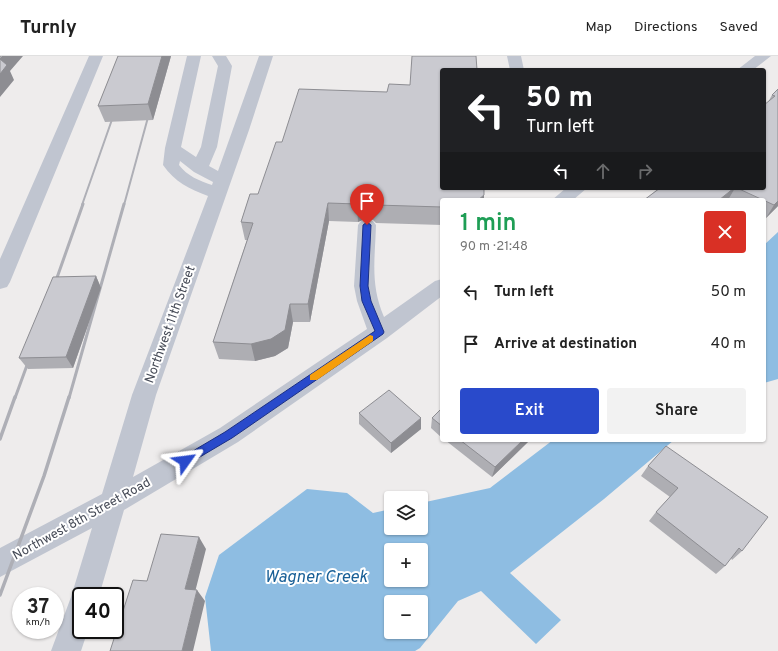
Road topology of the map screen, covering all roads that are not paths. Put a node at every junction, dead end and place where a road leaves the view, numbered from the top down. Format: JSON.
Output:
{"nodes":[{"id":1,"x":96,"y":56,"type":"edge"},
{"id":2,"x":194,"y":56,"type":"edge"},
{"id":3,"x":219,"y":56,"type":"edge"},
{"id":4,"x":266,"y":56,"type":"edge"},
{"id":5,"x":514,"y":56,"type":"edge"},
{"id":6,"x":764,"y":56,"type":"edge"},
{"id":7,"x":517,"y":68,"type":"edge"},
{"id":8,"x":747,"y":68,"type":"edge"},
{"id":9,"x":173,"y":148,"type":"junction"},
{"id":10,"x":200,"y":168,"type":"junction"},
{"id":11,"x":220,"y":187,"type":"junction"},
{"id":12,"x":549,"y":190,"type":"edge"},
{"id":13,"x":575,"y":190,"type":"edge"},
{"id":14,"x":555,"y":198,"type":"edge"},
{"id":15,"x":564,"y":198,"type":"edge"},
{"id":16,"x":367,"y":225,"type":"dead end"},
{"id":17,"x":0,"y":282,"type":"edge"},
{"id":18,"x":440,"y":287,"type":"edge"},
{"id":19,"x":379,"y":332,"type":"junction"},
{"id":20,"x":113,"y":502,"type":"junction"},
{"id":21,"x":2,"y":560,"type":"edge"},
{"id":22,"x":88,"y":587,"type":"edge"},
{"id":23,"x":72,"y":633,"type":"edge"},
{"id":24,"x":66,"y":651,"type":"edge"}],
"edges":[{"from":1,"to":17,"type":"street"},
{"from":2,"to":9,"type":"street"},
{"from":3,"to":10,"type":"street"},
{"from":4,"to":11,"type":"street","name":"Northwest 11th Street"},
{"from":5,"to":7,"type":"street"},
{"from":6,"to":8,"type":"street"},
{"from":9,"to":10,"type":"street"},
{"from":9,"to":11,"type":"street"},
{"from":10,"to":11,"type":"street"},
{"from":11,"to":20,"type":"street","name":"Northwest 11th Street"},
{"from":12,"to":14,"type":"street"},
{"from":13,"to":15,"type":"street"},
{"from":16,"to":19,"type":"street"},
{"from":18,"to":19,"type":"street","name":"Northwest 8th Street Road"},
{"from":19,"to":20,"type":"street","name":"Northwest 8th Street Road"},
{"from":20,"to":21,"type":"street","name":"Northwest 8th Street Road"},
{"from":20,"to":22,"type":"street","name":"Northwest 11th Street"},
{"from":23,"to":24,"type":"street"}]}
